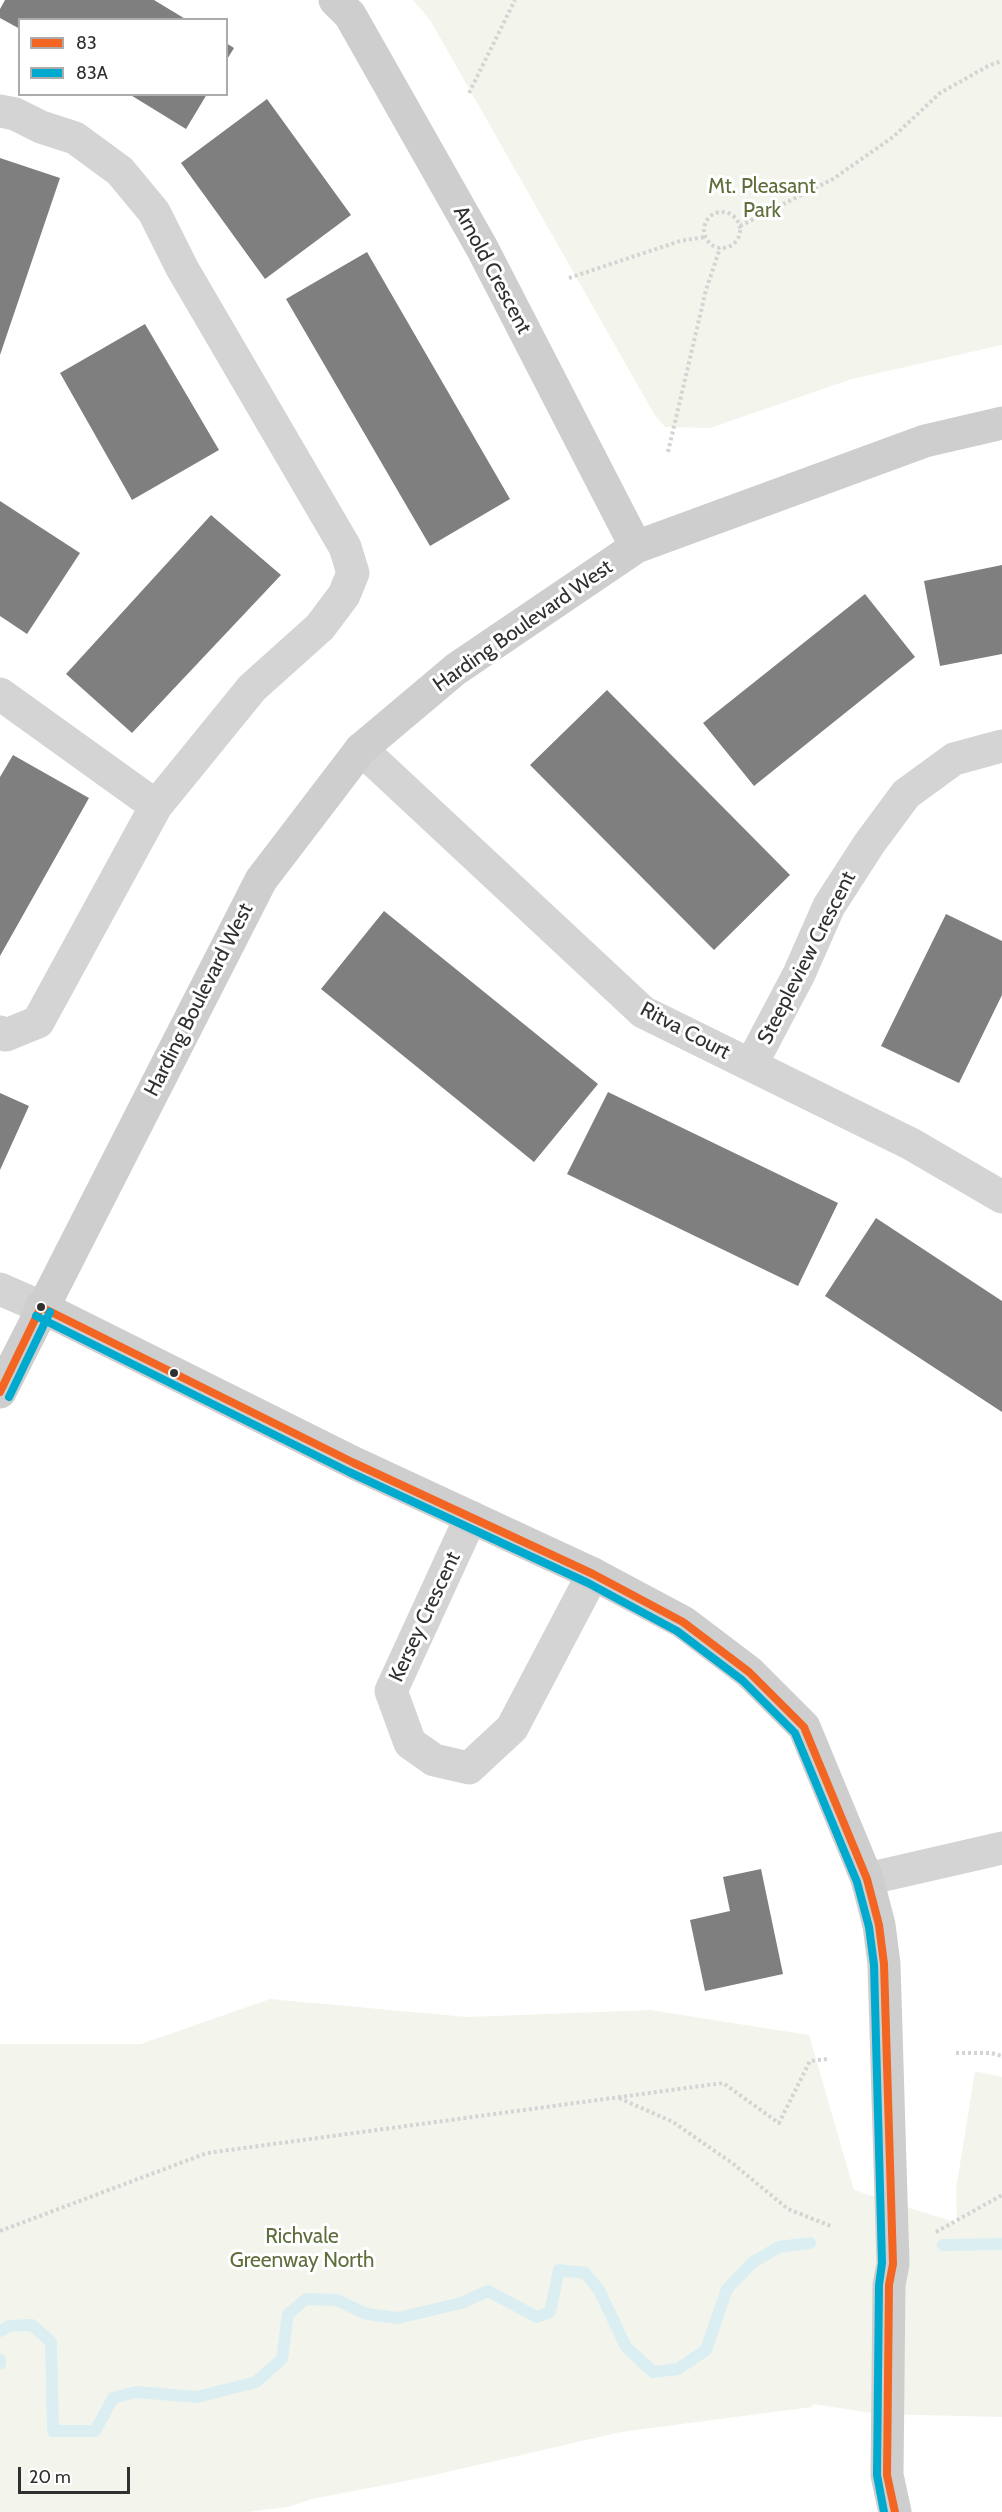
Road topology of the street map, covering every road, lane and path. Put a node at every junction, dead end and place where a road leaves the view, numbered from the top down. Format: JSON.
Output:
{"nodes":[{"id":1,"x":335,"y":0,"type":"edge"},
{"id":2,"x":515,"y":0,"type":"edge"},
{"id":3,"x":1002,"y":61,"type":"edge"},
{"id":4,"x":469,"y":93,"type":"dead end"},
{"id":5,"x":0,"y":111,"type":"edge"},
{"id":6,"x":740,"y":226,"type":"junction"},
{"id":7,"x":705,"y":237,"type":"junction"},
{"id":8,"x":720,"y":248,"type":"junction"},
{"id":9,"x":569,"y":278,"type":"dead end"},
{"id":10,"x":1002,"y":423,"type":"edge"},
{"id":11,"x":668,"y":452,"type":"dead end"},
{"id":12,"x":636,"y":548,"type":"junction"},
{"id":13,"x":0,"y":694,"type":"edge"},
{"id":14,"x":1002,"y":746,"type":"edge"},
{"id":15,"x":361,"y":750,"type":"junction"},
{"id":16,"x":156,"y":806,"type":"junction"},
{"id":17,"x":0,"y":1032,"type":"edge"},
{"id":18,"x":751,"y":1065,"type":"junction"},
{"id":19,"x":1002,"y":1197,"type":"edge"},
{"id":20,"x":0,"y":1288,"type":"edge"},
{"id":21,"x":41,"y":1307,"type":"junction"},
{"id":22,"x":0,"y":1392,"type":"edge"},
{"id":23,"x":471,"y":1517,"type":"junction"},
{"id":24,"x":592,"y":1574,"type":"junction"},
{"id":25,"x":1002,"y":1848,"type":"edge"},
{"id":26,"x":867,"y":1879,"type":"junction"},
{"id":27,"x":956,"y":2053,"type":"dead end"},
{"id":28,"x":1002,"y":2056,"type":"edge"},
{"id":29,"x":827,"y":2059,"type":"dead end"},
{"id":30,"x":618,"y":2097,"type":"junction"},
{"id":31,"x":1002,"y":2194,"type":"edge"},
{"id":32,"x":833,"y":2227,"type":"dead end"},
{"id":33,"x":0,"y":2231,"type":"edge"},
{"id":34,"x":936,"y":2232,"type":"dead end"},
{"id":35,"x":895,"y":2512,"type":"edge"}],
"edges":[{"from":1,"to":12,"type":"street","name":"Arnold Crescent"},
{"from":2,"to":4,"type":"path"},
{"from":3,"to":6,"type":"path"},
{"from":5,"to":16,"type":"street"},
{"from":6,"to":7,"type":"path"},
{"from":6,"to":8,"type":"path"},
{"from":7,"to":8,"type":"path"},
{"from":7,"to":9,"type":"path"},
{"from":8,"to":11,"type":"path"},
{"from":10,"to":12,"type":"street","name":"Harding Boulevard West"},
{"from":12,"to":15,"type":"street","name":"Harding Boulevard West"},
{"from":13,"to":16,"type":"street"},
{"from":14,"to":18,"type":"street","name":"Steepleview Crescent"},
{"from":15,"to":18,"type":"street","name":"Ritva Court"},
{"from":15,"to":21,"type":"street","name":"Harding Boulevard West"},
{"from":16,"to":17,"type":"street"},
{"from":18,"to":19,"type":"street","name":"Ritva Court"},
{"from":20,"to":21,"type":"street"},
{"from":21,"to":22,"type":"street","name":"Harding Boulevard West"},
{"from":21,"to":23,"type":"street"},
{"from":23,"to":24,"type":"street"},
{"from":23,"to":24,"type":"street","name":"Kersey Crescent"},
{"from":24,"to":26,"type":"street"},
{"from":25,"to":26,"type":"street"},
{"from":26,"to":35,"type":"street"},
{"from":27,"to":28,"type":"path"},
{"from":29,"to":30,"type":"path"},
{"from":30,"to":32,"type":"path"},
{"from":30,"to":33,"type":"path"},
{"from":31,"to":34,"type":"path"}]}
